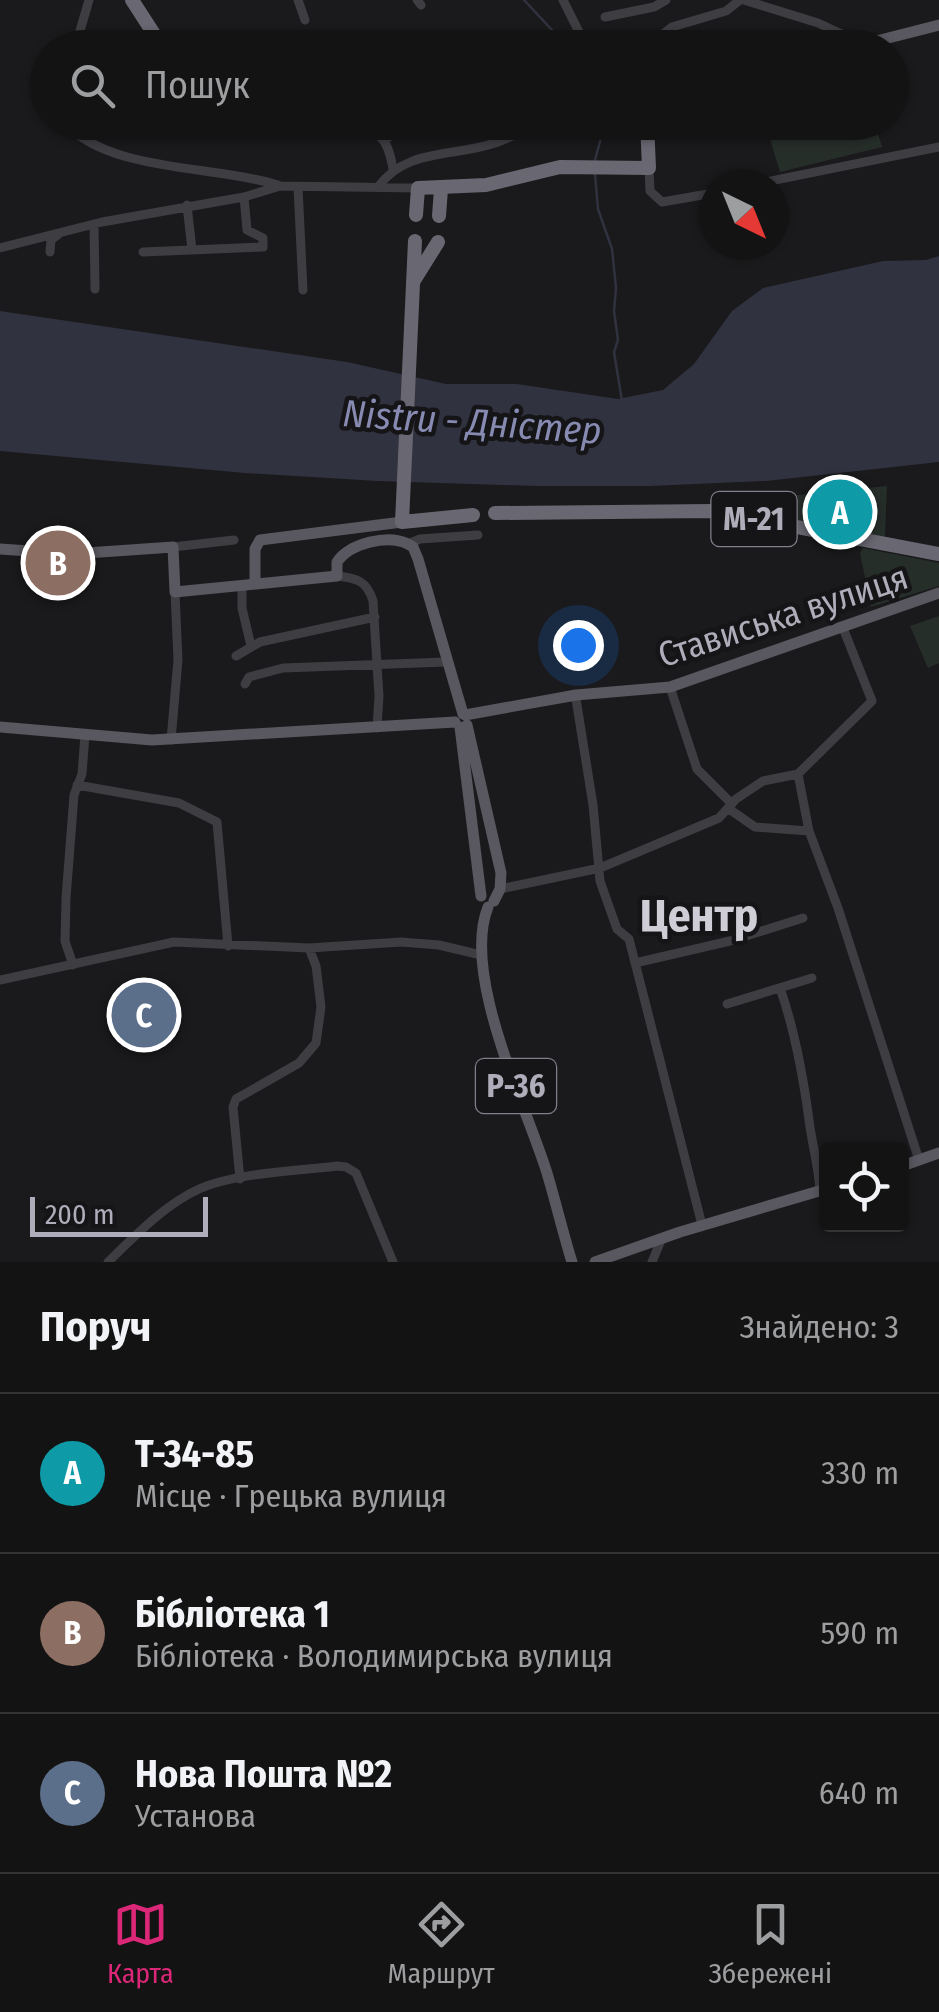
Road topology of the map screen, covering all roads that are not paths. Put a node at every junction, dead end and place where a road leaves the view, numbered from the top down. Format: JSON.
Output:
{"nodes":[{"id":1,"x":89,"y":0,"type":"edge"},
{"id":2,"x":132,"y":0,"type":"edge"},
{"id":3,"x":298,"y":0,"type":"edge"},
{"id":4,"x":563,"y":0,"type":"edge"},
{"id":5,"x":666,"y":0,"type":"edge"},
{"id":6,"x":742,"y":0,"type":"edge"},
{"id":7,"x":632,"y":5,"type":"edge"},
{"id":8,"x":605,"y":17,"type":"dead end"},
{"id":9,"x":304,"y":20,"type":"dead end"},
{"id":10,"x":939,"y":24,"type":"edge"},
{"id":11,"x":80,"y":30,"type":"edge"},
{"id":12,"x":151,"y":30,"type":"edge"},
{"id":13,"x":578,"y":30,"type":"edge"},
{"id":14,"x":669,"y":30,"type":"edge"},
{"id":15,"x":829,"y":30,"type":"edge"},
{"id":16,"x":909,"y":32,"type":"edge"},
{"id":17,"x":90,"y":140,"type":"edge"},
{"id":18,"x":385,"y":140,"type":"edge"},
{"id":19,"x":502,"y":140,"type":"edge"},
{"id":20,"x":647,"y":140,"type":"edge"},
{"id":21,"x":939,"y":147,"type":"edge"},
{"id":22,"x":648,"y":168,"type":"junction"},
{"id":23,"x":393,"y":170,"type":"junction"},
{"id":24,"x":789,"y":177,"type":"edge"},
{"id":25,"x":280,"y":186,"type":"junction"},
{"id":26,"x":298,"y":187,"type":"junction"},
{"id":27,"x":378,"y":187,"type":"junction"},
{"id":28,"x":418,"y":188,"type":"junction"},
{"id":29,"x":441,"y":189,"type":"junction"},
{"id":30,"x":244,"y":197,"type":"junction"},
{"id":31,"x":699,"y":199,"type":"edge"},
{"id":32,"x":187,"y":204,"type":"junction"},
{"id":33,"x":416,"y":215,"type":"dead end"},
{"id":34,"x":440,"y":216,"type":"dead end"},
{"id":35,"x":94,"y":224,"type":"junction"},
{"id":36,"x":75,"y":229,"type":"junction"},
{"id":37,"x":61,"y":233,"type":"junction"},
{"id":38,"x":95,"y":237,"type":"junction"},
{"id":39,"x":415,"y":241,"type":"dead end"},
{"id":40,"x":438,"y":242,"type":"dead end"},
{"id":41,"x":0,"y":248,"type":"edge"},
{"id":42,"x":192,"y":250,"type":"junction"},
{"id":43,"x":50,"y":252,"type":"dead end"},
{"id":44,"x":142,"y":252,"type":"dead end"},
{"id":45,"x":412,"y":283,"type":"junction"},
{"id":46,"x":95,"y":289,"type":"dead end"},
{"id":47,"x":303,"y":290,"type":"dead end"},
{"id":48,"x":495,"y":512,"type":"dead end"},
{"id":49,"x":473,"y":515,"type":"dead end"},
{"id":50,"x":402,"y":522,"type":"junction"},
{"id":51,"x":478,"y":534,"type":"dead end"},
{"id":52,"x":234,"y":540,"type":"dead end"},
{"id":53,"x":408,"y":544,"type":"junction"},
{"id":54,"x":173,"y":546,"type":"junction"},
{"id":55,"x":0,"y":550,"type":"edge"},
{"id":56,"x":939,"y":554,"type":"edge"},
{"id":57,"x":337,"y":576,"type":"junction"},
{"id":58,"x":248,"y":584,"type":"junction"},
{"id":59,"x":174,"y":592,"type":"junction"},
{"id":60,"x":939,"y":596,"type":"edge"},
{"id":61,"x":375,"y":617,"type":"junction"},
{"id":62,"x":844,"y":630,"type":"junction"},
{"id":63,"x":251,"y":646,"type":"junction"},
{"id":64,"x":236,"y":656,"type":"dead end"},
{"id":65,"x":443,"y":662,"type":"junction"},
{"id":66,"x":377,"y":664,"type":"junction"},
{"id":67,"x":245,"y":684,"type":"dead end"},
{"id":68,"x":670,"y":689,"type":"junction"},
{"id":69,"x":576,"y":698,"type":"junction"},
{"id":70,"x":462,"y":720,"type":"junction"},
{"id":71,"x":0,"y":727,"type":"edge"},
{"id":72,"x":377,"y":728,"type":"junction"},
{"id":73,"x":85,"y":735,"type":"junction"},
{"id":74,"x":171,"y":740,"type":"junction"},
{"id":75,"x":798,"y":774,"type":"junction"},
{"id":76,"x":77,"y":784,"type":"junction"},
{"id":77,"x":731,"y":806,"type":"junction"},
{"id":78,"x":809,"y":831,"type":"junction"},
{"id":79,"x":600,"y":868,"type":"junction"},
{"id":80,"x":491,"y":898,"type":"junction"},
{"id":81,"x":803,"y":918,"type":"dead end"},
{"id":82,"x":228,"y":946,"type":"junction"},
{"id":83,"x":309,"y":948,"type":"junction"},
{"id":84,"x":481,"y":955,"type":"junction"},
{"id":85,"x":635,"y":964,"type":"junction"},
{"id":86,"x":73,"y":965,"type":"junction"},
{"id":87,"x":812,"y":978,"type":"dead end"},
{"id":88,"x":0,"y":980,"type":"edge"},
{"id":89,"x":780,"y":988,"type":"junction"},
{"id":90,"x":727,"y":1004,"type":"dead end"},
{"id":91,"x":939,"y":1153,"type":"edge"},
{"id":92,"x":918,"y":1160,"type":"junction"},
{"id":93,"x":909,"y":1163,"type":"edge"},
{"id":94,"x":819,"y":1168,"type":"edge"},
{"id":95,"x":240,"y":1178,"type":"junction"},
{"id":96,"x":819,"y":1191,"type":"edge"},
{"id":97,"x":702,"y":1226,"type":"junction"},
{"id":98,"x":662,"y":1238,"type":"junction"},
{"id":99,"x":108,"y":1262,"type":"edge"},
{"id":100,"x":394,"y":1262,"type":"edge"},
{"id":101,"x":573,"y":1262,"type":"edge"},
{"id":102,"x":595,"y":1262,"type":"edge"},
{"id":103,"x":652,"y":1262,"type":"edge"}],
"edges":[{"from":1,"to":11,"type":"street"},
{"from":2,"to":12,"type":"highway"},
{"from":3,"to":9,"type":"street"},
{"from":4,"to":13,"type":"street"},
{"from":5,"to":7,"type":"street"},
{"from":6,"to":14,"type":"street"},
{"from":6,"to":15,"type":"street"},
{"from":7,"to":8,"type":"street"},
{"from":10,"to":16,"type":"main road"},
{"from":17,"to":25,"type":"street"},
{"from":18,"to":23,"type":"street"},
{"from":19,"to":23,"type":"street"},
{"from":20,"to":22,"type":"highway"},
{"from":21,"to":24,"type":"street"},
{"from":22,"to":29,"type":"highway"},
{"from":22,"to":31,"type":"street"},
{"from":23,"to":27,"type":"street"},
{"from":25,"to":26,"type":"street"},
{"from":25,"to":30,"type":"street"},
{"from":26,"to":27,"type":"street"},
{"from":26,"to":47,"type":"street"},
{"from":27,"to":28,"type":"street"},
{"from":28,"to":29,"type":"highway"},
{"from":28,"to":33,"type":"highway"},
{"from":29,"to":34,"type":"highway"},
{"from":30,"to":32,"type":"street"},
{"from":30,"to":42,"type":"street"},
{"from":32,"to":35,"type":"street"},
{"from":32,"to":42,"type":"street"},
{"from":35,"to":36,"type":"street"},
{"from":35,"to":38,"type":"street"},
{"from":36,"to":37,"type":"street"},
{"from":36,"to":38,"type":"street"},
{"from":37,"to":41,"type":"street"},
{"from":37,"to":43,"type":"street"},
{"from":38,"to":46,"type":"street"},
{"from":39,"to":45,"type":"highway"},
{"from":40,"to":45,"type":"highway"},
{"from":42,"to":44,"type":"street"},
{"from":45,"to":50,"type":"highway"},
{"from":48,"to":56,"type":"highway","number":"М-21"},
{"from":49,"to":50,"type":"highway"},
{"from":50,"to":58,"type":"main road"},
{"from":51,"to":53,"type":"street"},
{"from":52,"to":54,"type":"street"},
{"from":53,"to":57,"type":"main road"},
{"from":53,"to":65,"type":"main road","number":"Р-36"},
{"from":54,"to":55,"type":"main road"},
{"from":54,"to":59,"type":"main road"},
{"from":57,"to":58,"type":"main road"},
{"from":57,"to":61,"type":"street"},
{"from":58,"to":59,"type":"main road"},
{"from":58,"to":63,"type":"street"},
{"from":59,"to":74,"type":"street"},
{"from":60,"to":62,"type":"main road","name":"Стависька вулиця"},
{"from":61,"to":63,"type":"street"},
{"from":61,"to":66,"type":"street"},
{"from":62,"to":68,"type":"main road","name":"Стависька вулиця"},
{"from":62,"to":75,"type":"street"},
{"from":63,"to":64,"type":"street"},
{"from":65,"to":66,"type":"street"},
{"from":65,"to":70,"type":"main road","number":"Р-36"},
{"from":66,"to":67,"type":"street"},
{"from":66,"to":72,"type":"street"},
{"from":68,"to":69,"type":"main road","name":"Стависька вулиця"},
{"from":68,"to":70,"type":"main road","name":"Стависька вулиця"},
{"from":68,"to":77,"type":"street"},
{"from":69,"to":70,"type":"main road","name":"Стависька вулиця"},
{"from":69,"to":79,"type":"street"},
{"from":70,"to":72,"type":"main road","name":"Стависька вулиця"},
{"from":70,"to":80,"type":"main road","number":"Р-36"},
{"from":70,"to":80,"type":"main road","number":"Р-36"},
{"from":71,"to":73,"type":"main road","name":"Стависька вулиця"},
{"from":72,"to":74,"type":"main road","name":"Стависька вулиця"},
{"from":73,"to":74,"type":"main road","name":"Стависька вулиця"},
{"from":73,"to":76,"type":"street"},
{"from":75,"to":77,"type":"street"},
{"from":75,"to":78,"type":"street"},
{"from":76,"to":82,"type":"street"},
{"from":76,"to":86,"type":"street"},
{"from":77,"to":78,"type":"street"},
{"from":77,"to":79,"type":"street"},
{"from":78,"to":92,"type":"street"},
{"from":79,"to":80,"type":"street"},
{"from":79,"to":85,"type":"street"},
{"from":80,"to":84,"type":"main road","number":"Р-36"},
{"from":81,"to":85,"type":"street"},
{"from":82,"to":83,"type":"street"},
{"from":82,"to":86,"type":"street"},
{"from":83,"to":84,"type":"street"},
{"from":83,"to":95,"type":"street"},
{"from":84,"to":101,"type":"main road","number":"Р-36"},
{"from":85,"to":97,"type":"street"},
{"from":86,"to":88,"type":"street"},
{"from":87,"to":89,"type":"street"},
{"from":89,"to":90,"type":"street"},
{"from":89,"to":94,"type":"street"},
{"from":91,"to":92,"type":"main road"},
{"from":92,"to":93,"type":"main road"},
{"from":95,"to":99,"type":"street"},
{"from":95,"to":100,"type":"street"},
{"from":96,"to":97,"type":"main road"},
{"from":97,"to":98,"type":"main road"},
{"from":98,"to":102,"type":"main road"},
{"from":98,"to":103,"type":"street"}]}
